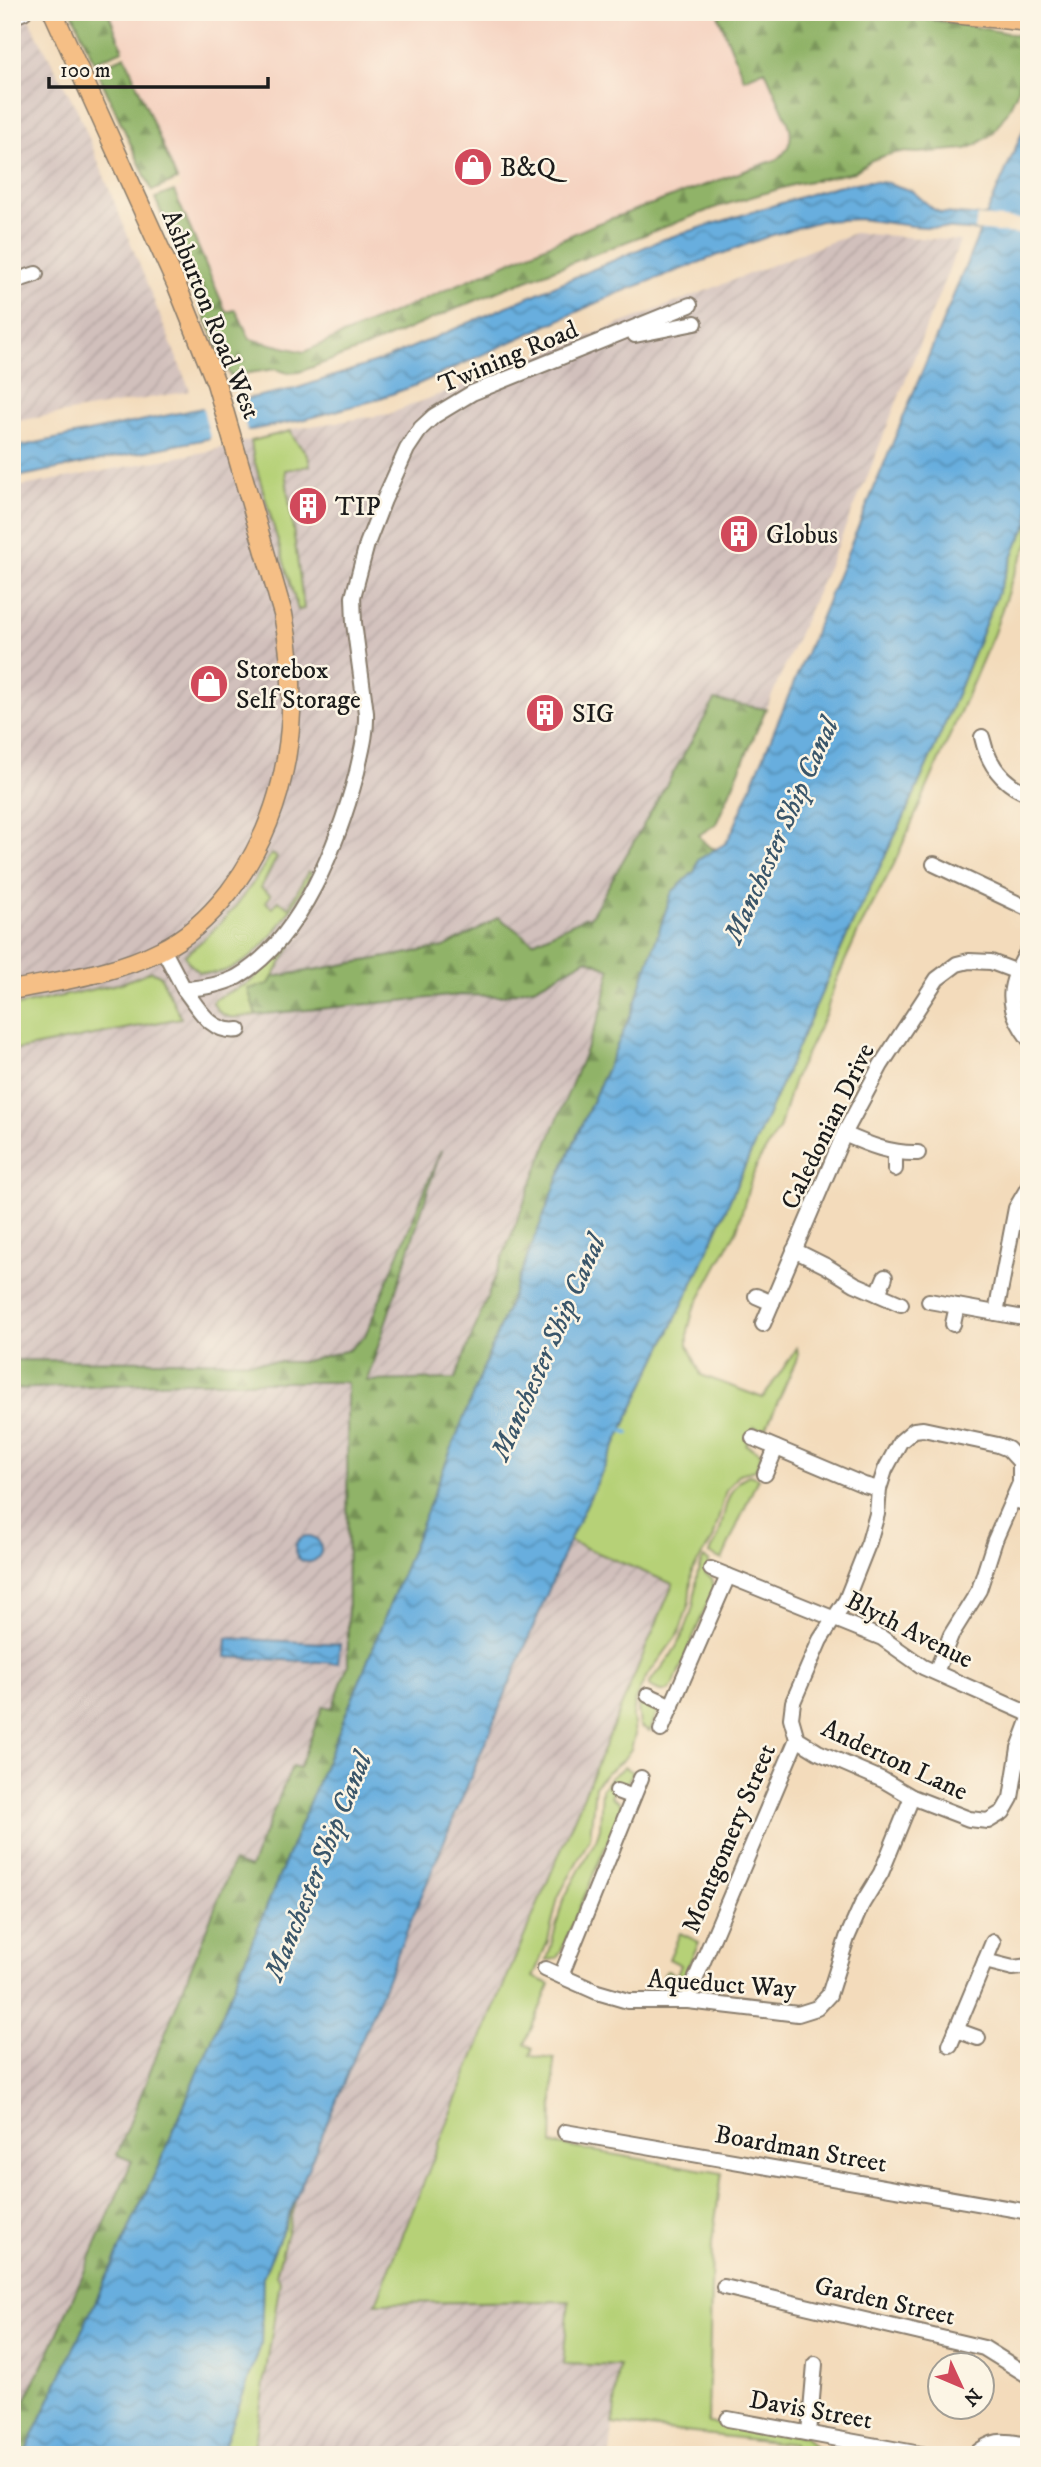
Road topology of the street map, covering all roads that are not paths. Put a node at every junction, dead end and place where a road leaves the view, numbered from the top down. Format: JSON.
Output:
{"nodes":[{"id":1,"x":24,"y":12,"type":"edge"},
{"id":2,"x":53,"y":12,"type":"edge"},
{"id":3,"x":934,"y":12,"type":"edge"},
{"id":4,"x":12,"y":17,"type":"edge"},
{"id":5,"x":1029,"y":22,"type":"edge"},
{"id":6,"x":36,"y":274,"type":"dead end"},
{"id":7,"x":12,"y":282,"type":"edge"},
{"id":8,"x":690,"y":305,"type":"dead end"},
{"id":9,"x":695,"y":323,"type":"dead end"},
{"id":10,"x":607,"y":340,"type":"junction"},
{"id":11,"x":982,"y":737,"type":"dead end"},
{"id":12,"x":1029,"y":794,"type":"edge"},
{"id":13,"x":934,"y":864,"type":"dead end"},
{"id":14,"x":1029,"y":909,"type":"edge"},
{"id":15,"x":1029,"y":948,"type":"edge"},
{"id":16,"x":163,"y":949,"type":"junction"},
{"id":17,"x":1015,"y":971,"type":"junction"},
{"id":18,"x":184,"y":989,"type":"junction"},
{"id":19,"x":12,"y":990,"type":"edge"},
{"id":20,"x":239,"y":1030,"type":"dead end"},
{"id":21,"x":1029,"y":1039,"type":"edge"},
{"id":22,"x":844,"y":1134,"type":"junction"},
{"id":23,"x":895,"y":1153,"type":"junction"},
{"id":24,"x":918,"y":1153,"type":"dead end"},
{"id":25,"x":895,"y":1168,"type":"dead end"},
{"id":26,"x":1029,"y":1186,"type":"edge"},
{"id":27,"x":794,"y":1250,"type":"junction"},
{"id":28,"x":886,"y":1277,"type":"dead end"},
{"id":29,"x":878,"y":1294,"type":"junction"},
{"id":30,"x":756,"y":1296,"type":"dead end"},
{"id":31,"x":929,"y":1301,"type":"dead end"},
{"id":32,"x":772,"y":1303,"type":"junction"},
{"id":33,"x":901,"y":1304,"type":"dead end"},
{"id":34,"x":957,"y":1306,"type":"junction"},
{"id":35,"x":996,"y":1313,"type":"junction"},
{"id":36,"x":1029,"y":1319,"type":"edge"},
{"id":37,"x":763,"y":1324,"type":"dead end"},
{"id":38,"x":953,"y":1324,"type":"dead end"},
{"id":39,"x":753,"y":1438,"type":"dead end"},
{"id":40,"x":776,"y":1448,"type":"junction"},
{"id":41,"x":765,"y":1474,"type":"dead end"},
{"id":42,"x":880,"y":1489,"type":"junction"},
{"id":43,"x":1013,"y":1499,"type":"junction"},
{"id":44,"x":1029,"y":1505,"type":"edge"},
{"id":45,"x":711,"y":1569,"type":"dead end"},
{"id":46,"x":728,"y":1576,"type":"junction"},
{"id":47,"x":835,"y":1618,"type":"junction"},
{"id":48,"x":936,"y":1672,"type":"junction"},
{"id":49,"x":648,"y":1695,"type":"dead end"},
{"id":50,"x":671,"y":1706,"type":"junction"},
{"id":51,"x":1029,"y":1714,"type":"edge"},
{"id":52,"x":1029,"y":1721,"type":"edge"},
{"id":53,"x":661,"y":1730,"type":"dead end"},
{"id":54,"x":797,"y":1739,"type":"junction"},
{"id":55,"x":641,"y":1778,"type":"dead end"},
{"id":56,"x":618,"y":1791,"type":"dead end"},
{"id":57,"x":633,"y":1797,"type":"junction"},
{"id":58,"x":912,"y":1797,"type":"junction"},
{"id":59,"x":993,"y":1942,"type":"dead end"},
{"id":60,"x":985,"y":1961,"type":"junction"},
{"id":61,"x":1029,"y":1966,"type":"edge"},
{"id":62,"x":545,"y":1969,"type":"dead end"},
{"id":63,"x":561,"y":1976,"type":"junction"},
{"id":64,"x":688,"y":2001,"type":"junction"},
{"id":65,"x":956,"y":2029,"type":"junction"},
{"id":66,"x":978,"y":2038,"type":"dead end"},
{"id":67,"x":950,"y":2045,"type":"dead end"},
{"id":68,"x":565,"y":2132,"type":"dead end"},
{"id":69,"x":1029,"y":2212,"type":"edge"},
{"id":70,"x":724,"y":2287,"type":"dead end"},
{"id":71,"x":815,"y":2364,"type":"dead end"},
{"id":72,"x":1029,"y":2376,"type":"edge"},
{"id":73,"x":729,"y":2419,"type":"dead end"},
{"id":74,"x":809,"y":2433,"type":"junction"},
{"id":75,"x":1029,"y":2445,"type":"edge"},
{"id":76,"x":926,"y":2455,"type":"edge"},
{"id":77,"x":974,"y":2455,"type":"edge"}],
"edges":[{"from":1,"to":4,"type":"street"},
{"from":2,"to":16,"type":"main road","name":"Ashburton Road West"},
{"from":3,"to":5,"type":"main road"},
{"from":6,"to":7,"type":"street"},
{"from":8,"to":10,"type":"street"},
{"from":9,"to":10,"type":"street"},
{"from":10,"to":18,"type":"street","name":"Twining Road"},
{"from":11,"to":12,"type":"street"},
{"from":13,"to":14,"type":"street"},
{"from":15,"to":17,"type":"street"},
{"from":16,"to":18,"type":"street"},
{"from":16,"to":19,"type":"main road","name":"Ashburton Road West"},
{"from":17,"to":21,"type":"street"},
{"from":17,"to":22,"type":"street","name":"Caledonian Drive"},
{"from":18,"to":20,"type":"street"},
{"from":22,"to":23,"type":"street"},
{"from":22,"to":27,"type":"street","name":"Caledonian Drive"},
{"from":23,"to":24,"type":"street"},
{"from":23,"to":25,"type":"street"},
{"from":26,"to":35,"type":"street"},
{"from":27,"to":29,"type":"street"},
{"from":27,"to":32,"type":"street","name":"Caledonian Drive"},
{"from":28,"to":29,"type":"street"},
{"from":29,"to":33,"type":"street"},
{"from":30,"to":32,"type":"street"},
{"from":31,"to":34,"type":"street"},
{"from":32,"to":37,"type":"street","name":"Caledonian Drive"},
{"from":34,"to":35,"type":"street"},
{"from":34,"to":38,"type":"street"},
{"from":35,"to":36,"type":"street"},
{"from":39,"to":40,"type":"street"},
{"from":40,"to":41,"type":"street"},
{"from":40,"to":42,"type":"street"},
{"from":42,"to":43,"type":"street","name":"Montgomery Street"},
{"from":42,"to":47,"type":"street","name":"Montgomery Street"},
{"from":43,"to":44,"type":"street"},
{"from":43,"to":48,"type":"street","name":"Montgomery Street"},
{"from":45,"to":46,"type":"street","name":"Blyth Avenue"},
{"from":46,"to":47,"type":"street","name":"Blyth Avenue"},
{"from":46,"to":50,"type":"street"},
{"from":47,"to":48,"type":"street","name":"Blyth Avenue"},
{"from":47,"to":54,"type":"street","name":"Montgomery Street"},
{"from":48,"to":51,"type":"street","name":"Blyth Avenue"},
{"from":49,"to":50,"type":"street"},
{"from":50,"to":53,"type":"street"},
{"from":52,"to":58,"type":"street","name":"Anderton Lane"},
{"from":54,"to":58,"type":"street","name":"Anderton Lane"},
{"from":54,"to":64,"type":"street","name":"Montgomery Street"},
{"from":55,"to":57,"type":"street"},
{"from":56,"to":57,"type":"street"},
{"from":57,"to":63,"type":"street"},
{"from":58,"to":64,"type":"street","name":"Aqueduct Way"},
{"from":59,"to":60,"type":"street"},
{"from":60,"to":61,"type":"street"},
{"from":60,"to":65,"type":"street"},
{"from":62,"to":63,"type":"street","name":"Aqueduct Way"},
{"from":63,"to":64,"type":"street","name":"Aqueduct Way"},
{"from":65,"to":66,"type":"street"},
{"from":65,"to":67,"type":"street"},
{"from":68,"to":69,"type":"street","name":"Boardman Street"},
{"from":70,"to":72,"type":"street","name":"Garden Street"},
{"from":71,"to":74,"type":"street"},
{"from":73,"to":74,"type":"street","name":"Davis Street"},
{"from":74,"to":76,"type":"street","name":"Davis Street"},
{"from":75,"to":77,"type":"street"}]}
